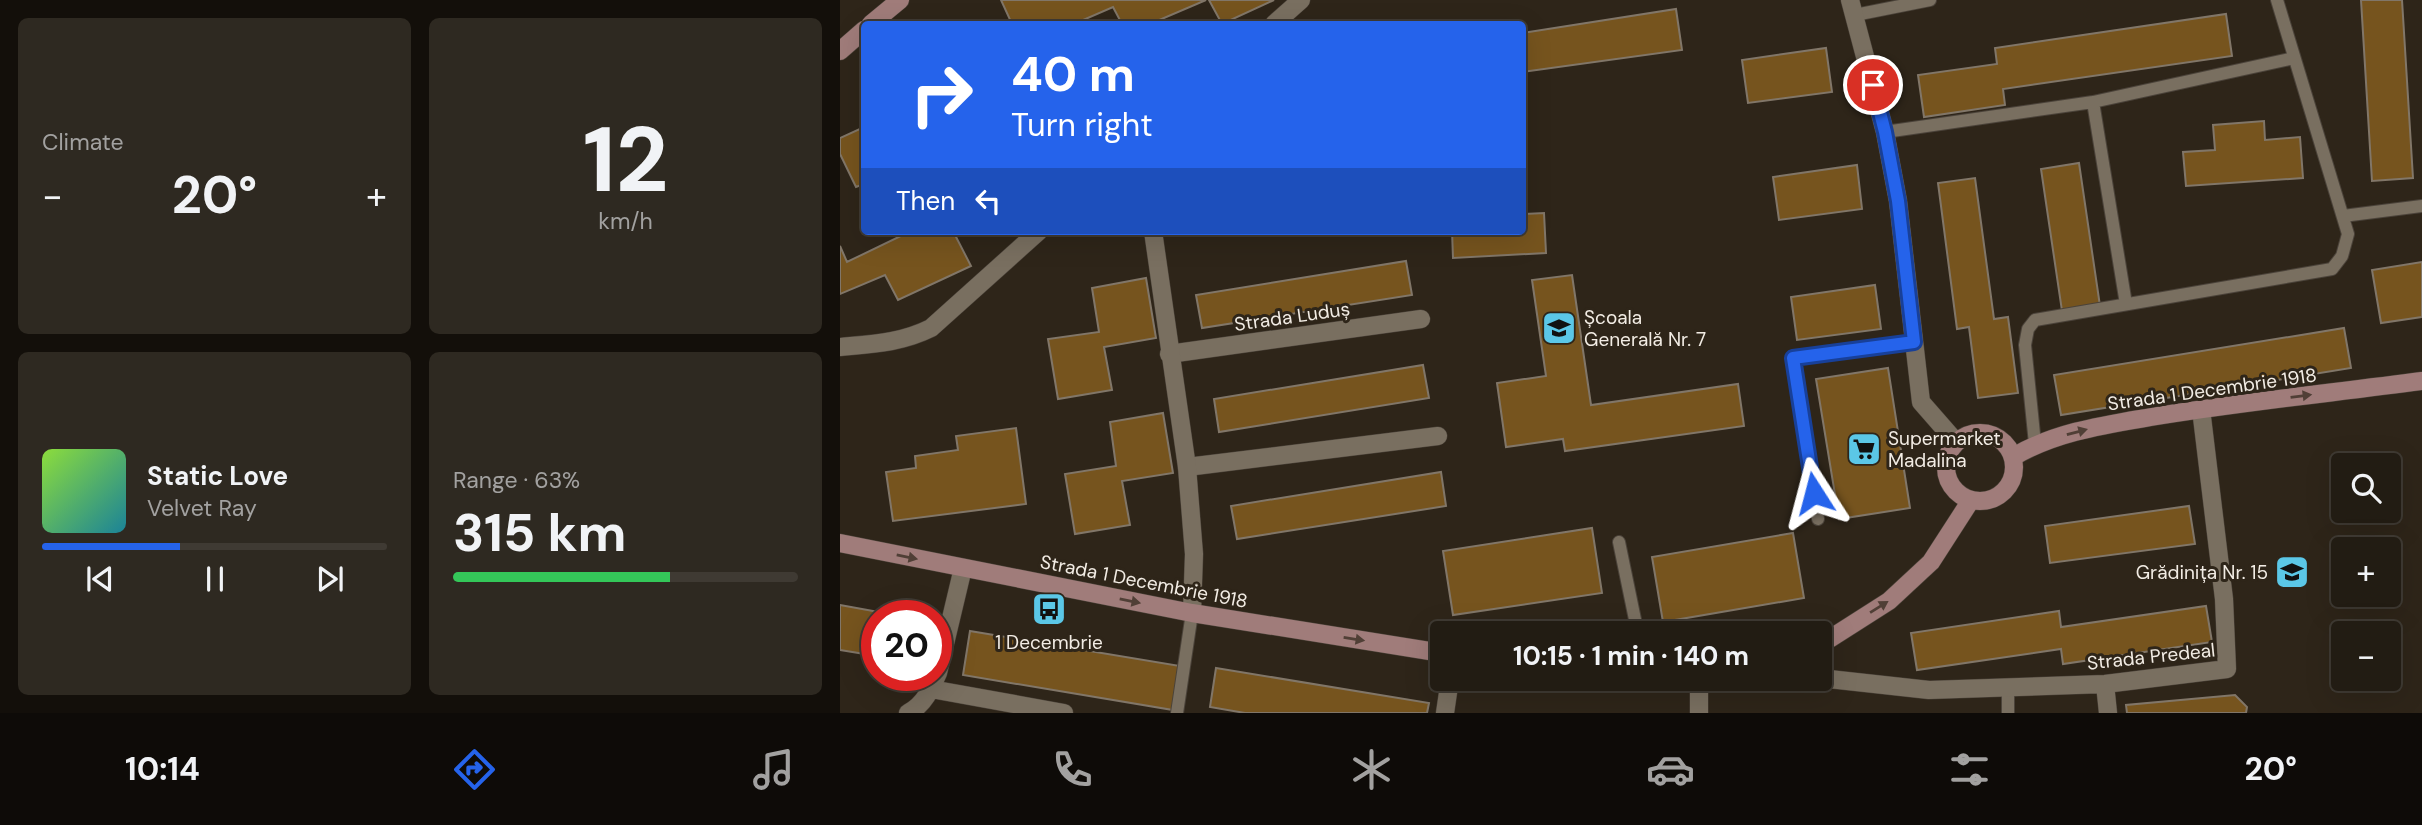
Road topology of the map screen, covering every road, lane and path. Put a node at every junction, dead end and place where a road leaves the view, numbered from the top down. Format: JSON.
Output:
{"nodes":[{"id":1,"x":900,"y":0,"type":"edge"},
{"id":2,"x":1301,"y":0,"type":"edge"},
{"id":3,"x":1930,"y":0,"type":"edge"},
{"id":4,"x":2277,"y":0,"type":"edge"},
{"id":5,"x":1853,"y":7,"type":"edge"},
{"id":6,"x":875,"y":21,"type":"edge"},
{"id":7,"x":1277,"y":21,"type":"edge"},
{"id":8,"x":861,"y":33,"type":"edge"},
{"id":9,"x":840,"y":51,"type":"edge"},
{"id":10,"x":2294,"y":58,"type":"junction"},
{"id":11,"x":2093,"y":102,"type":"junction"},
{"id":12,"x":1885,"y":132,"type":"junction"},
{"id":13,"x":2422,"y":206,"type":"edge"},
{"id":14,"x":2343,"y":216,"type":"junction"},
{"id":15,"x":1035,"y":235,"type":"edge"},
{"id":16,"x":1154,"y":235,"type":"edge"},
{"id":17,"x":2126,"y":304,"type":"junction"},
{"id":18,"x":1421,"y":319,"type":"dead end"},
{"id":19,"x":1914,"y":342,"type":"junction"},
{"id":20,"x":840,"y":347,"type":"edge"},
{"id":21,"x":1169,"y":354,"type":"junction"},
{"id":22,"x":2422,"y":381,"type":"edge"},
{"id":23,"x":2201,"y":409,"type":"junction"},
{"id":24,"x":1438,"y":436,"type":"dead end"},
{"id":25,"x":1956,"y":442,"type":"junction"},
{"id":26,"x":2035,"y":444,"type":"junction"},
{"id":27,"x":2013,"y":457,"type":"junction"},
{"id":28,"x":1187,"y":467,"type":"junction"},
{"id":29,"x":1971,"y":500,"type":"junction"},
{"id":30,"x":1818,"y":520,"type":"dead end"},
{"id":31,"x":1619,"y":542,"type":"dead end"},
{"id":32,"x":840,"y":544,"type":"edge"},
{"id":33,"x":963,"y":568,"type":"junction"},
{"id":34,"x":1192,"y":613,"type":"junction"},
{"id":35,"x":952,"y":614,"type":"edge"},
{"id":36,"x":1635,"y":621,"type":"edge"},
{"id":37,"x":1832,"y":637,"type":"edge"},
{"id":38,"x":1430,"y":651,"type":"edge"},
{"id":39,"x":1832,"y":679,"type":"edge"},
{"id":40,"x":2105,"y":684,"type":"junction"},
{"id":41,"x":2008,"y":687,"type":"junction"},
{"id":42,"x":930,"y":691,"type":"edge"},
{"id":43,"x":942,"y":691,"type":"edge"},
{"id":44,"x":1448,"y":691,"type":"edge"},
{"id":45,"x":1699,"y":691,"type":"edge"},
{"id":46,"x":908,"y":713,"type":"edge"},
{"id":47,"x":1064,"y":713,"type":"edge"},
{"id":48,"x":1177,"y":713,"type":"edge"},
{"id":49,"x":1445,"y":713,"type":"edge"},
{"id":50,"x":1699,"y":713,"type":"edge"},
{"id":51,"x":2008,"y":713,"type":"edge"},
{"id":52,"x":2108,"y":713,"type":"edge"}],
"edges":[{"from":1,"to":6,"type":"main road"},
{"from":2,"to":7,"type":"street"},
{"from":3,"to":5,"type":"lane"},
{"from":4,"to":10,"type":"lane"},
{"from":5,"to":12,"type":"street"},
{"from":8,"to":9,"type":"main road"},
{"from":10,"to":11,"type":"lane"},
{"from":10,"to":14,"type":"lane"},
{"from":11,"to":12,"type":"lane"},
{"from":11,"to":17,"type":"lane"},
{"from":12,"to":19,"type":"street"},
{"from":13,"to":14,"type":"lane"},
{"from":14,"to":17,"type":"lane"},
{"from":15,"to":20,"type":"street"},
{"from":16,"to":21,"type":"street"},
{"from":17,"to":26,"type":"lane"},
{"from":18,"to":21,"type":"street","name":"Strada Luduș"},
{"from":19,"to":25,"type":"street"},
{"from":19,"to":30,"type":"lane"},
{"from":21,"to":28,"type":"street"},
{"from":23,"to":22,"type":"main road","name":"Strada 1 Decembrie 1918","one_way":true},
{"from":26,"to":23,"type":"main road","name":"Strada 1 Decembrie 1918","one_way":true},
{"from":23,"to":40,"type":"street","name":"Strada Predeal"},
{"from":24,"to":28,"type":"street"},
{"from":25,"to":27,"type":"main road"},
{"from":25,"to":29,"type":"main road"},
{"from":26,"to":27,"type":"main road","name":"Strada 1 Decembrie 1918"},
{"from":27,"to":29,"type":"main road"},
{"from":28,"to":34,"type":"street"},
{"from":37,"to":29,"type":"main road","one_way":true},
{"from":31,"to":36,"type":"lane"},
{"from":32,"to":33,"type":"main road","name":"Strada 1 Decembrie 1918","one_way":true},
{"from":33,"to":34,"type":"main road","name":"Strada 1 Decembrie 1918","one_way":true},
{"from":33,"to":35,"type":"street"},
{"from":34,"to":38,"type":"main road","name":"Strada 1 Decembrie 1918","one_way":true},
{"from":34,"to":48,"type":"lane"},
{"from":39,"to":41,"type":"street","name":"Strada Predeal"},
{"from":40,"to":41,"type":"street","name":"Strada Predeal"},
{"from":40,"to":52,"type":"street"},
{"from":41,"to":51,"type":"lane"},
{"from":42,"to":46,"type":"street"},
{"from":43,"to":47,"type":"street"},
{"from":44,"to":49,"type":"street"},
{"from":45,"to":50,"type":"street"}]}
